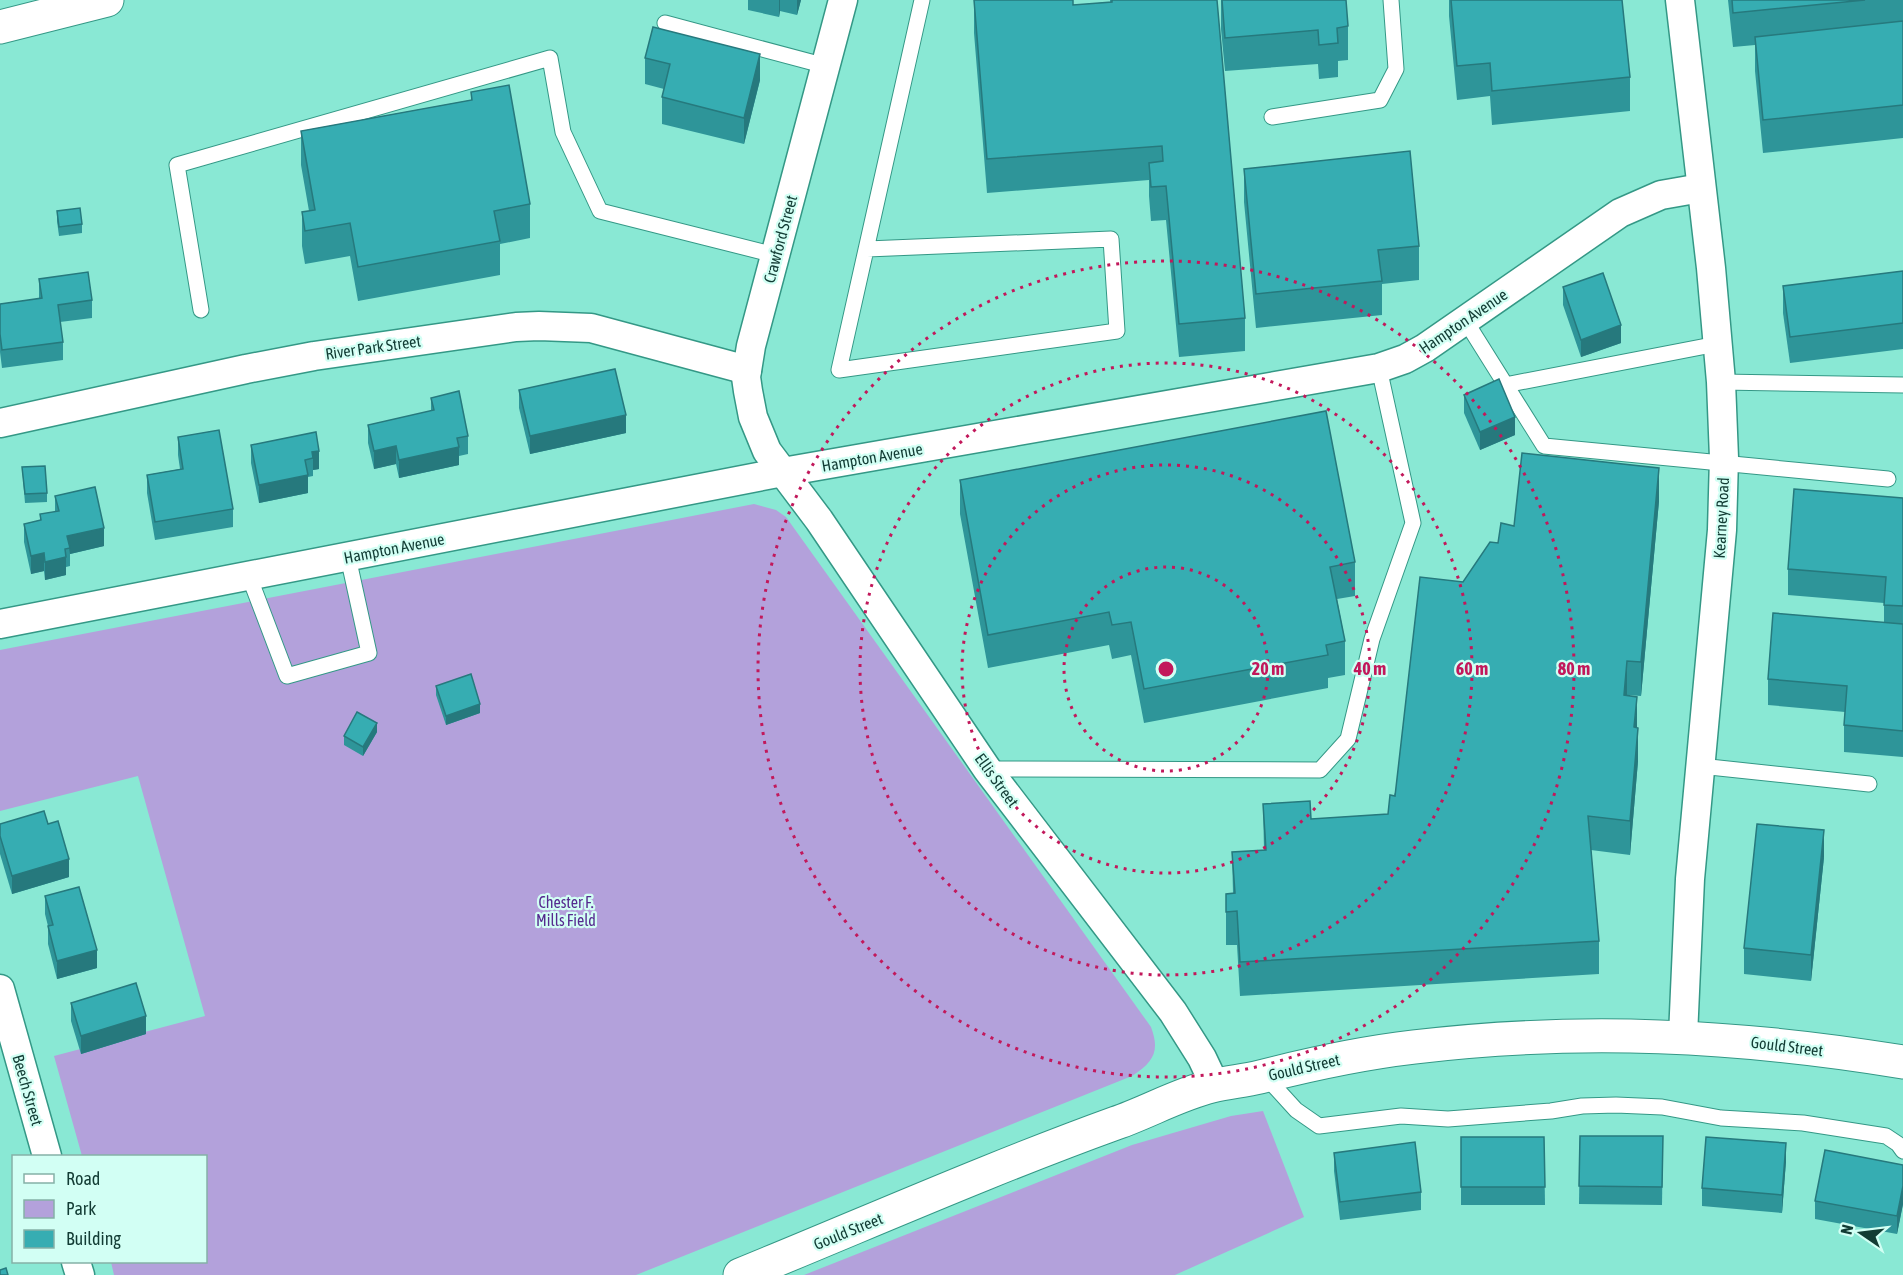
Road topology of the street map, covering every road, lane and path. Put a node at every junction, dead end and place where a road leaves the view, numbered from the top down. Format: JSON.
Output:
{"nodes":[{"id":1,"x":106,"y":0,"type":"edge"},
{"id":2,"x":843,"y":0,"type":"edge"},
{"id":3,"x":922,"y":0,"type":"edge"},
{"id":4,"x":1391,"y":0,"type":"edge"},
{"id":5,"x":1680,"y":0,"type":"edge"},
{"id":6,"x":665,"y":23,"type":"dead end"},
{"id":7,"x":0,"y":27,"type":"edge"},
{"id":8,"x":826,"y":66,"type":"junction"},
{"id":9,"x":1272,"y":117,"type":"dead end"},
{"id":10,"x":1701,"y":188,"type":"junction"},
{"id":11,"x":867,"y":249,"type":"junction"},
{"id":12,"x":775,"y":255,"type":"junction"},
{"id":13,"x":201,"y":310,"type":"dead end"},
{"id":14,"x":1465,"y":320,"type":"junction"},
{"id":15,"x":1717,"y":344,"type":"junction"},
{"id":16,"x":1379,"y":368,"type":"junction"},
{"id":17,"x":747,"y":370,"type":"junction"},
{"id":18,"x":1721,"y":382,"type":"junction"},
{"id":19,"x":1505,"y":385,"type":"junction"},
{"id":20,"x":1903,"y":385,"type":"edge"},
{"id":21,"x":0,"y":423,"type":"edge"},
{"id":22,"x":1723,"y":463,"type":"junction"},
{"id":23,"x":783,"y":472,"type":"junction"},
{"id":24,"x":1888,"y":479,"type":"dead end"},
{"id":25,"x":348,"y":557,"type":"junction"},
{"id":26,"x":249,"y":576,"type":"junction"},
{"id":27,"x":0,"y":624,"type":"edge"},
{"id":28,"x":1700,"y":766,"type":"junction"},
{"id":29,"x":987,"y":769,"type":"junction"},
{"id":30,"x":1869,"y":784,"type":"dead end"},
{"id":31,"x":0,"y":989,"type":"edge"},
{"id":32,"x":1683,"y":1036,"type":"junction"},
{"id":33,"x":1903,"y":1062,"type":"edge"},
{"id":34,"x":1265,"y":1076,"type":"junction"},
{"id":35,"x":1211,"y":1086,"type":"junction"},
{"id":36,"x":1903,"y":1151,"type":"edge"},
{"id":37,"x":47,"y":1155,"type":"edge"},
{"id":38,"x":740,"y":1275,"type":"edge"}],
"edges":[{"from":1,"to":7,"type":"main road"},
{"from":2,"to":8,"type":"street","name":"Crawford Street"},
{"from":3,"to":11,"type":"lane"},
{"from":4,"to":9,"type":"lane"},
{"from":5,"to":10,"type":"street","name":"Kearney Road"},
{"from":6,"to":8,"type":"lane"},
{"from":8,"to":12,"type":"street","name":"Crawford Street"},
{"from":10,"to":14,"type":"street","name":"Hampton Avenue"},
{"from":10,"to":15,"type":"street","name":"Kearney Road"},
{"from":11,"to":11,"type":"lane"},
{"from":12,"to":13,"type":"lane"},
{"from":12,"to":17,"type":"street","name":"Crawford Street"},
{"from":14,"to":16,"type":"street","name":"Hampton Avenue"},
{"from":14,"to":19,"type":"lane"},
{"from":15,"to":18,"type":"street","name":"Kearney Road"},
{"from":15,"to":19,"type":"lane"},
{"from":16,"to":23,"type":"street","name":"Hampton Avenue"},
{"from":16,"to":29,"type":"lane"},
{"from":17,"to":21,"type":"street","name":"River Park Street"},
{"from":17,"to":23,"type":"street","name":"Crawford Street"},
{"from":18,"to":20,"type":"lane"},
{"from":18,"to":22,"type":"street","name":"Kearney Road"},
{"from":19,"to":22,"type":"lane"},
{"from":22,"to":24,"type":"lane"},
{"from":22,"to":28,"type":"street","name":"Kearney Road"},
{"from":23,"to":25,"type":"street","name":"Hampton Avenue"},
{"from":23,"to":29,"type":"street","name":"Ellis Street"},
{"from":25,"to":26,"type":"street","name":"Hampton Avenue"},
{"from":25,"to":26,"type":"lane"},
{"from":26,"to":27,"type":"street","name":"Hampton Avenue"},
{"from":28,"to":30,"type":"lane"},
{"from":28,"to":32,"type":"street","name":"Kearney Road"},
{"from":29,"to":35,"type":"street","name":"Ellis Street"},
{"from":31,"to":37,"type":"street","name":"Beech Street"},
{"from":32,"to":33,"type":"main road","name":"Gould Street"},
{"from":32,"to":34,"type":"main road","name":"Gould Street"},
{"from":34,"to":35,"type":"main road","name":"Gould Street"},
{"from":34,"to":36,"type":"lane"},
{"from":35,"to":38,"type":"main road","name":"Gould Street"}]}
